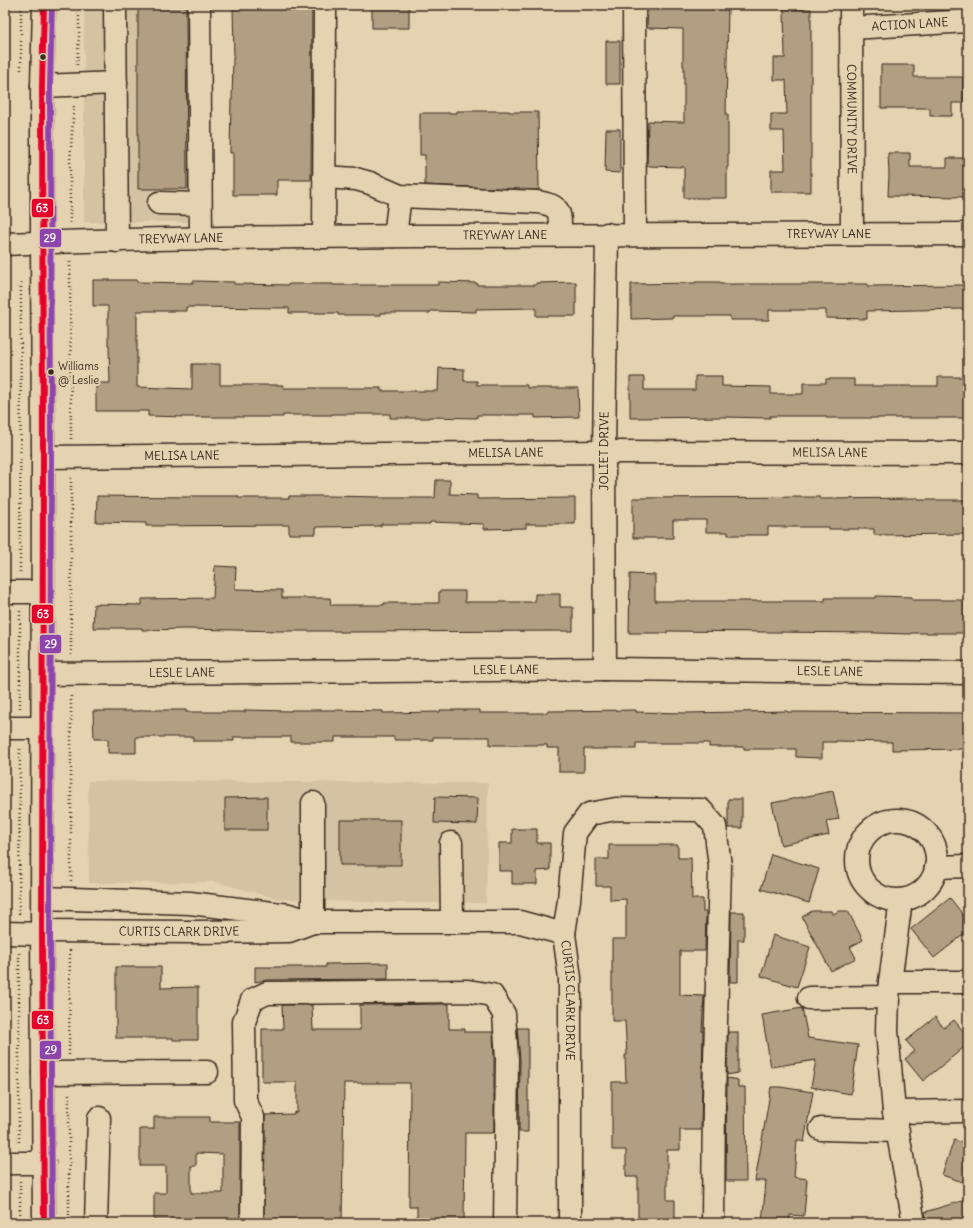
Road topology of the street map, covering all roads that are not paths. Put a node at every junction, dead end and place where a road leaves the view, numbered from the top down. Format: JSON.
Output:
{"nodes":[{"id":1,"x":44,"y":5,"type":"edge"},
{"id":2,"x":115,"y":5,"type":"edge"},
{"id":3,"x":199,"y":5,"type":"edge"},
{"id":4,"x":325,"y":5,"type":"edge"},
{"id":5,"x":634,"y":5,"type":"edge"},
{"id":6,"x":851,"y":5,"type":"edge"},
{"id":7,"x":968,"y":22,"type":"edge"},
{"id":8,"x":851,"y":28,"type":"junction"},
{"id":9,"x":116,"y":83,"type":"junction"},
{"id":10,"x":42,"y":86,"type":"junction"},
{"id":11,"x":324,"y":177,"type":"junction"},
{"id":12,"x":400,"y":196,"type":"junction"},
{"id":13,"x":159,"y":203,"type":"dead end"},
{"id":14,"x":200,"y":204,"type":"junction"},
{"id":15,"x":607,"y":234,"type":"junction"},
{"id":16,"x":635,"y":234,"type":"junction"},
{"id":17,"x":852,"y":234,"type":"junction"},
{"id":18,"x":968,"y":234,"type":"edge"},
{"id":19,"x":560,"y":235,"type":"junction"},
{"id":20,"x":395,"y":236,"type":"junction"},
{"id":21,"x":324,"y":237,"type":"junction"},
{"id":22,"x":201,"y":239,"type":"junction"},
{"id":23,"x":117,"y":241,"type":"junction"},
{"id":24,"x":42,"y":243,"type":"junction"},
{"id":25,"x":6,"y":244,"type":"edge"},
{"id":26,"x":604,"y":452,"type":"junction"},
{"id":27,"x":968,"y":453,"type":"edge"},
{"id":28,"x":43,"y":457,"type":"junction"},
{"id":29,"x":12,"y":592,"type":"edge"},
{"id":30,"x":43,"y":592,"type":"junction"},
{"id":31,"x":605,"y":669,"type":"junction"},
{"id":32,"x":968,"y":673,"type":"edge"},
{"id":33,"x":43,"y":674,"type":"junction"},
{"id":34,"x":12,"y":728,"type":"edge"},
{"id":35,"x":42,"y":728,"type":"junction"},
{"id":36,"x":313,"y":803,"type":"dead end"},
{"id":37,"x":451,"y":843,"type":"dead end"},
{"id":38,"x":968,"y":866,"type":"edge"},
{"id":39,"x":936,"y":867,"type":"junction"},
{"id":40,"x":43,"y":898,"type":"junction"},
{"id":41,"x":901,"y":900,"type":"junction"},
{"id":42,"x":313,"y":922,"type":"junction"},
{"id":43,"x":452,"y":922,"type":"junction"},
{"id":44,"x":42,"y":932,"type":"junction"},
{"id":45,"x":12,"y":933,"type":"edge"},
{"id":46,"x":564,"y":934,"type":"junction"},
{"id":47,"x":968,"y":982,"type":"edge"},
{"id":48,"x":889,"y":990,"type":"junction"},
{"id":49,"x":809,"y":998,"type":"dead end"},
{"id":50,"x":207,"y":1072,"type":"dead end"},
{"id":51,"x":43,"y":1073,"type":"junction"},
{"id":52,"x":968,"y":1110,"type":"edge"},
{"id":53,"x":99,"y":1118,"type":"dead end"},
{"id":54,"x":896,"y":1122,"type":"junction"},
{"id":55,"x":821,"y":1129,"type":"dead end"},
{"id":56,"x":12,"y":1162,"type":"edge"},
{"id":57,"x":44,"y":1163,"type":"junction"},
{"id":58,"x":44,"y":1223,"type":"edge"},
{"id":59,"x":96,"y":1223,"type":"edge"},
{"id":60,"x":252,"y":1223,"type":"edge"},
{"id":61,"x":505,"y":1223,"type":"edge"},
{"id":62,"x":570,"y":1223,"type":"edge"},
{"id":63,"x":713,"y":1223,"type":"edge"},
{"id":64,"x":914,"y":1223,"type":"edge"}],
"edges":[{"from":1,"to":10,"type":"street"},
{"from":2,"to":9,"type":"street"},
{"from":3,"to":14,"type":"street"},
{"from":4,"to":11,"type":"street"},
{"from":5,"to":16,"type":"street"},
{"from":6,"to":8,"type":"street","name":"COMMUNITY DRIVE"},
{"from":7,"to":8,"type":"street","name":"ACTION LANE"},
{"from":8,"to":17,"type":"street","name":"COMMUNITY DRIVE"},
{"from":9,"to":10,"type":"street"},
{"from":9,"to":23,"type":"street"},
{"from":10,"to":24,"type":"street"},
{"from":11,"to":12,"type":"street"},
{"from":11,"to":21,"type":"street"},
{"from":12,"to":19,"type":"street"},
{"from":12,"to":20,"type":"street"},
{"from":13,"to":14,"type":"street"},
{"from":14,"to":22,"type":"street"},
{"from":15,"to":16,"type":"street","name":"TREYWAY LANE"},
{"from":15,"to":19,"type":"street","name":"TREYWAY LANE"},
{"from":15,"to":26,"type":"street","name":"JOLIET DRIVE"},
{"from":16,"to":17,"type":"street","name":"TREYWAY LANE"},
{"from":17,"to":18,"type":"street","name":"TREYWAY LANE"},
{"from":19,"to":20,"type":"street","name":"TREYWAY LANE"},
{"from":20,"to":21,"type":"street","name":"TREYWAY LANE"},
{"from":21,"to":22,"type":"street","name":"TREYWAY LANE"},
{"from":22,"to":23,"type":"street","name":"TREYWAY LANE"},
{"from":23,"to":24,"type":"street","name":"TREYWAY LANE"},
{"from":24,"to":25,"type":"street","name":"TREYWAY LANE"},
{"from":24,"to":28,"type":"street"},
{"from":26,"to":27,"type":"street","name":"MELISA LANE"},
{"from":26,"to":28,"type":"street","name":"MELISA LANE"},
{"from":26,"to":31,"type":"street","name":"JOLIET DRIVE"},
{"from":28,"to":30,"type":"street"},
{"from":29,"to":30,"type":"street"},
{"from":30,"to":33,"type":"street"},
{"from":31,"to":32,"type":"street","name":"LESLE LANE"},
{"from":31,"to":33,"type":"street","name":"LESLE LANE"},
{"from":33,"to":35,"type":"street"},
{"from":34,"to":35,"type":"street"},
{"from":35,"to":40,"type":"street"},
{"from":36,"to":42,"type":"street"},
{"from":37,"to":43,"type":"street"},
{"from":38,"to":39,"type":"street"},
{"from":39,"to":41,"type":"street"},
{"from":39,"to":41,"type":"street"},
{"from":40,"to":42,"type":"street","name":"CURTIS CLARK DRIVE"},
{"from":40,"to":44,"type":"street"},
{"from":41,"to":48,"type":"street"},
{"from":42,"to":43,"type":"street","name":"CURTIS CLARK DRIVE"},
{"from":42,"to":44,"type":"street","name":"CURTIS CLARK DRIVE"},
{"from":43,"to":46,"type":"street","name":"CURTIS CLARK DRIVE"},
{"from":44,"to":45,"type":"street","name":"CURTIS CLARK DRIVE"},
{"from":44,"to":51,"type":"street"},
{"from":46,"to":62,"type":"street","name":"CURTIS CLARK DRIVE"},
{"from":46,"to":63,"type":"street"},
{"from":47,"to":48,"type":"street"},
{"from":48,"to":49,"type":"street"},
{"from":48,"to":54,"type":"street"},
{"from":50,"to":51,"type":"street"},
{"from":51,"to":57,"type":"street"},
{"from":52,"to":54,"type":"street"},
{"from":53,"to":59,"type":"street"},
{"from":54,"to":55,"type":"street"},
{"from":54,"to":64,"type":"street"},
{"from":56,"to":57,"type":"street"},
{"from":57,"to":58,"type":"street"},
{"from":60,"to":61,"type":"street"}]}
